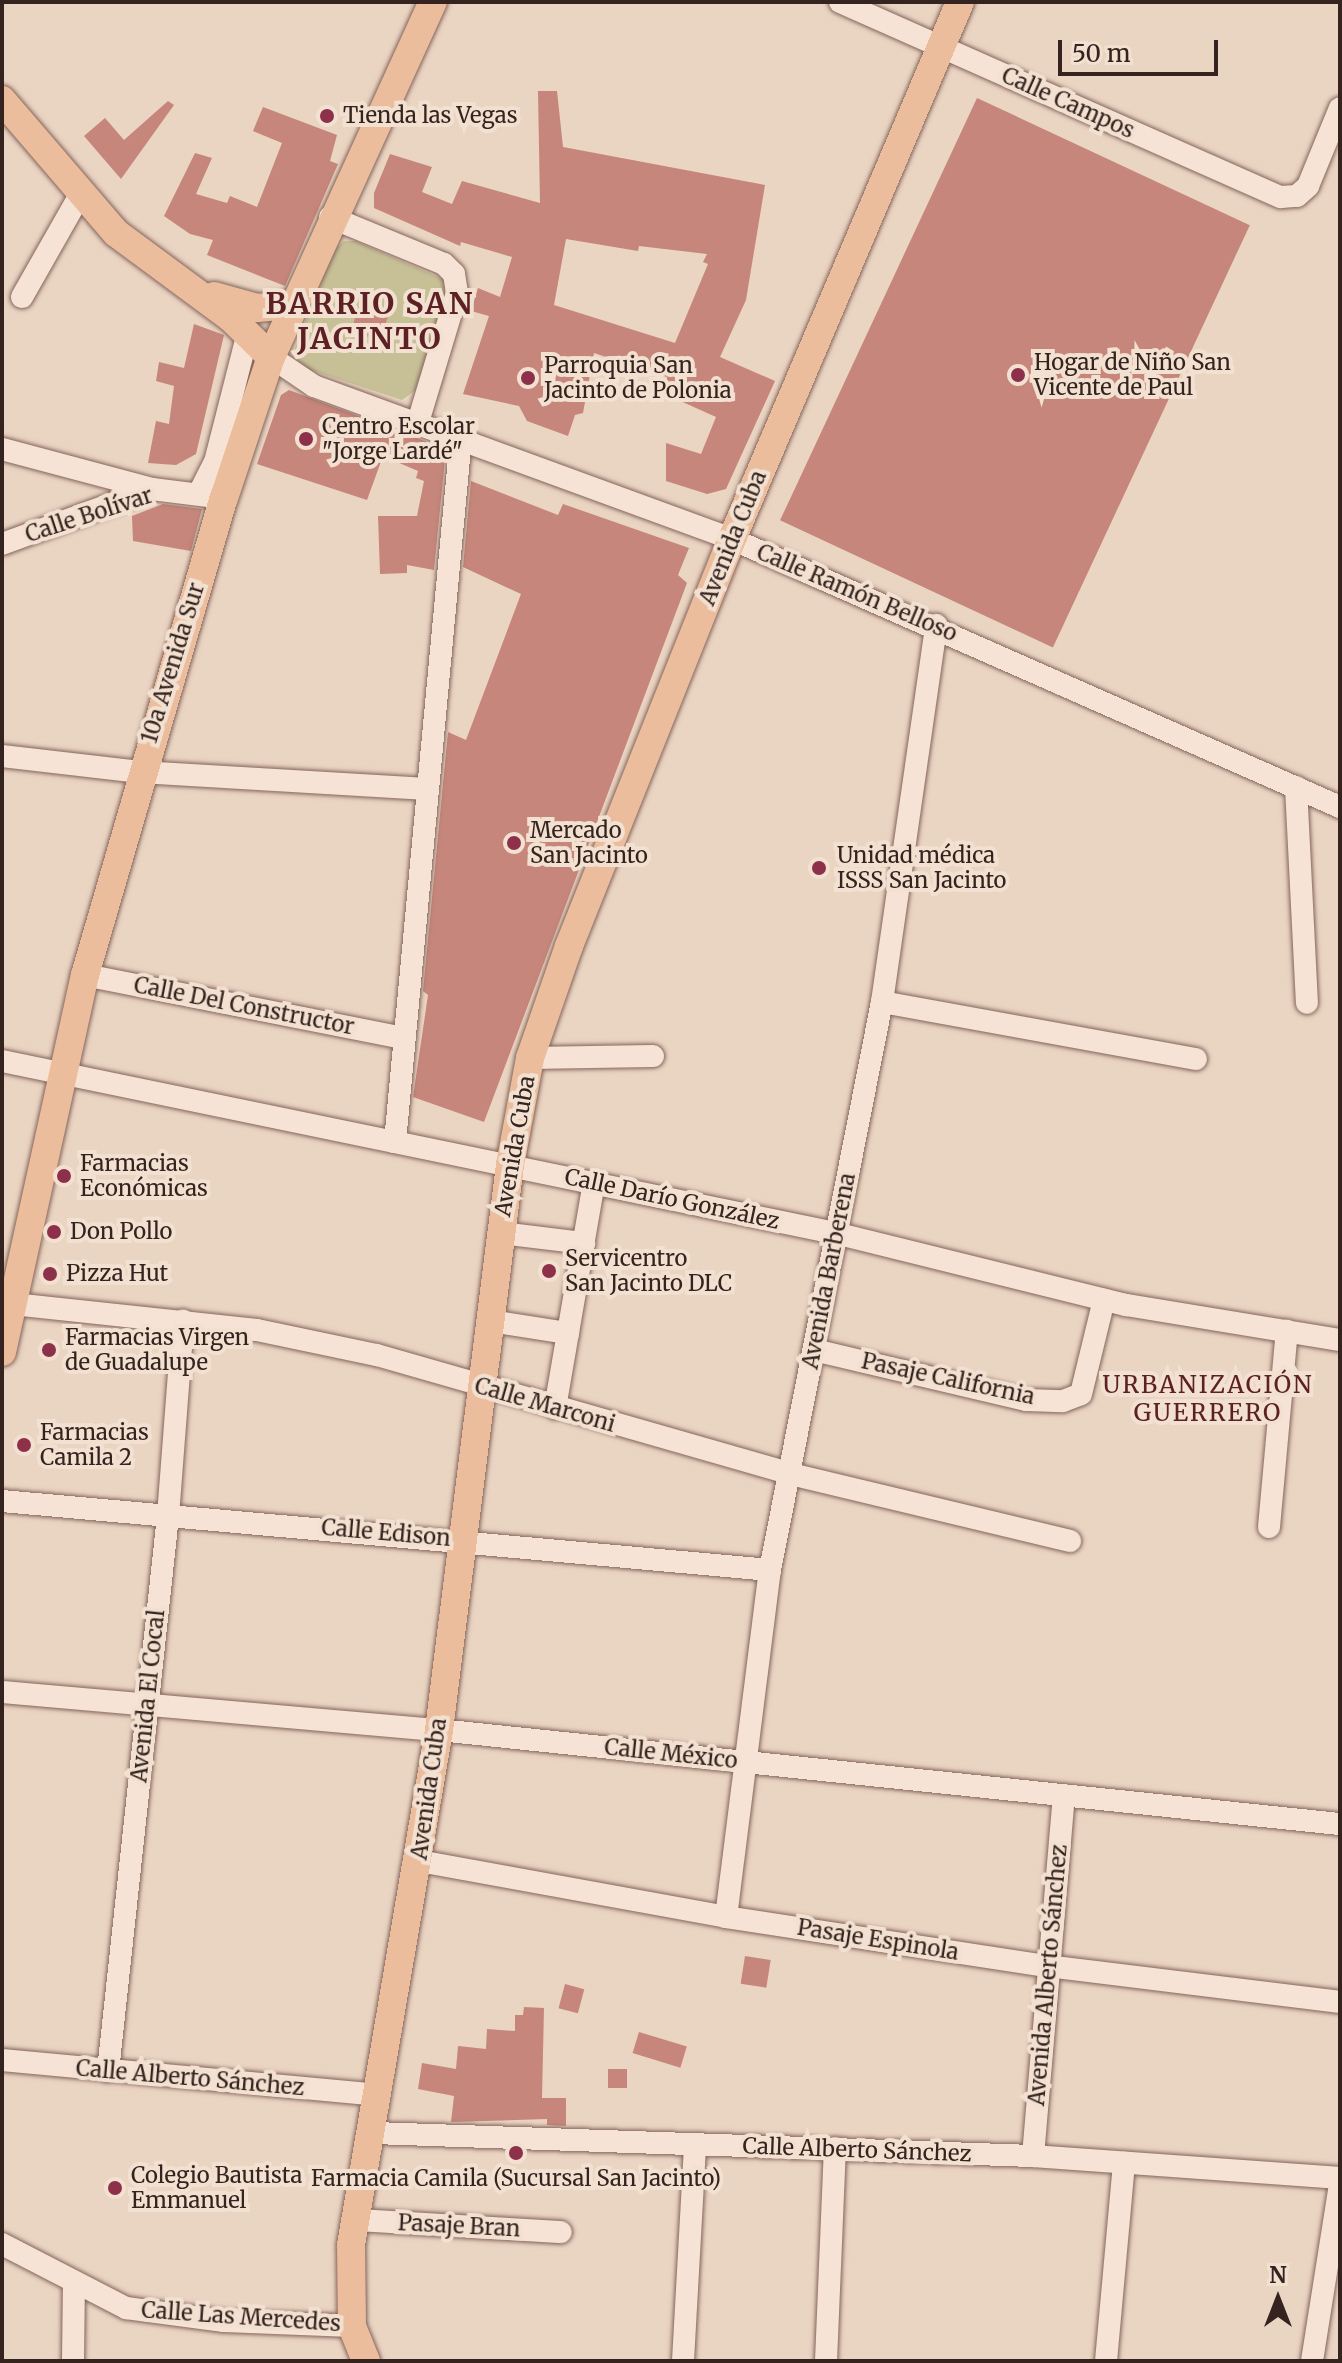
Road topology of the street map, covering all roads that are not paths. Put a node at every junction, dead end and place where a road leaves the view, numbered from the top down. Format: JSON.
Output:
{"nodes":[{"id":1,"x":433,"y":2,"type":"edge"},
{"id":2,"x":840,"y":2,"type":"edge"},
{"id":3,"x":960,"y":2,"type":"edge"},
{"id":4,"x":941,"y":48,"type":"junction"},
{"id":5,"x":2,"y":100,"type":"edge"},
{"id":6,"x":1340,"y":108,"type":"edge"},
{"id":7,"x":81,"y":193,"type":"junction"},
{"id":8,"x":330,"y":217,"type":"junction"},
{"id":9,"x":183,"y":284,"type":"junction"},
{"id":10,"x":22,"y":297,"type":"dead end"},
{"id":11,"x":293,"y":305,"type":"junction"},
{"id":12,"x":248,"y":333,"type":"junction"},
{"id":13,"x":271,"y":357,"type":"junction"},
{"id":14,"x":418,"y":422,"type":"junction"},
{"id":15,"x":461,"y":437,"type":"junction"},
{"id":16,"x":2,"y":449,"type":"edge"},
{"id":17,"x":152,"y":489,"type":"junction"},
{"id":18,"x":211,"y":496,"type":"junction"},
{"id":19,"x":732,"y":539,"type":"junction"},
{"id":20,"x":2,"y":544,"type":"edge"},
{"id":21,"x":936,"y":625,"type":"junction"},
{"id":22,"x":2,"y":756,"type":"edge"},
{"id":23,"x":140,"y":772,"type":"junction"},
{"id":24,"x":1296,"y":787,"type":"junction"},
{"id":25,"x":427,"y":789,"type":"junction"},
{"id":26,"x":1340,"y":807,"type":"edge"},
{"id":27,"x":85,"y":975,"type":"junction"},
{"id":28,"x":882,"y":1002,"type":"junction"},
{"id":29,"x":1307,"y":1003,"type":"dead end"},
{"id":30,"x":402,"y":1038,"type":"junction"},
{"id":31,"x":653,"y":1056,"type":"dead end"},
{"id":32,"x":530,"y":1058,"type":"junction"},
{"id":33,"x":1196,"y":1059,"type":"dead end"},
{"id":34,"x":2,"y":1061,"type":"edge"},
{"id":35,"x":63,"y":1074,"type":"junction"},
{"id":36,"x":395,"y":1142,"type":"junction"},
{"id":37,"x":510,"y":1165,"type":"junction"},
{"id":38,"x":594,"y":1183,"type":"junction"},
{"id":39,"x":501,"y":1233,"type":"junction"},
{"id":40,"x":835,"y":1233,"type":"junction"},
{"id":41,"x":584,"y":1243,"type":"junction"},
{"id":42,"x":1104,"y":1300,"type":"junction"},
{"id":43,"x":13,"y":1304,"type":"junction"},
{"id":44,"x":183,"y":1321,"type":"junction"},
{"id":45,"x":491,"y":1321,"type":"junction"},
{"id":46,"x":1287,"y":1331,"type":"junction"},
{"id":47,"x":568,"y":1333,"type":"junction"},
{"id":48,"x":1340,"y":1340,"type":"edge"},
{"id":49,"x":814,"y":1350,"type":"junction"},
{"id":50,"x":2,"y":1352,"type":"edge"},
{"id":51,"x":482,"y":1387,"type":"junction"},
{"id":52,"x":555,"y":1408,"type":"junction"},
{"id":53,"x":791,"y":1474,"type":"junction"},
{"id":54,"x":2,"y":1501,"type":"edge"},
{"id":55,"x":168,"y":1516,"type":"junction"},
{"id":56,"x":1269,"y":1527,"type":"dead end"},
{"id":57,"x":462,"y":1539,"type":"junction"},
{"id":58,"x":1070,"y":1541,"type":"dead end"},
{"id":59,"x":770,"y":1570,"type":"junction"},
{"id":60,"x":2,"y":1692,"type":"edge"},
{"id":61,"x":147,"y":1705,"type":"junction"},
{"id":62,"x":439,"y":1730,"type":"junction"},
{"id":63,"x":747,"y":1762,"type":"junction"},
{"id":64,"x":1064,"y":1795,"type":"junction"},
{"id":65,"x":1340,"y":1824,"type":"edge"},
{"id":66,"x":419,"y":1861,"type":"junction"},
{"id":67,"x":726,"y":1917,"type":"junction"},
{"id":68,"x":1047,"y":1966,"type":"junction"},
{"id":69,"x":1340,"y":2002,"type":"edge"},
{"id":70,"x":2,"y":2060,"type":"edge"},
{"id":71,"x":108,"y":2071,"type":"junction"},
{"id":72,"x":379,"y":2095,"type":"junction"},
{"id":73,"x":374,"y":2133,"type":"junction"},
{"id":74,"x":695,"y":2146,"type":"junction"},
{"id":75,"x":835,"y":2148,"type":"junction"},
{"id":76,"x":1033,"y":2156,"type":"junction"},
{"id":77,"x":1124,"y":2163,"type":"junction"},
{"id":78,"x":1340,"y":2178,"type":"edge"},
{"id":79,"x":1340,"y":2184,"type":"edge"},
{"id":80,"x":356,"y":2220,"type":"junction"},
{"id":81,"x":561,"y":2232,"type":"dead end"},
{"id":82,"x":2,"y":2244,"type":"edge"},
{"id":83,"x":74,"y":2284,"type":"junction"},
{"id":84,"x":352,"y":2326,"type":"junction"},
{"id":85,"x":73,"y":2361,"type":"edge"},
{"id":86,"x":366,"y":2361,"type":"edge"},
{"id":87,"x":683,"y":2361,"type":"edge"},
{"id":88,"x":826,"y":2361,"type":"edge"},
{"id":89,"x":1106,"y":2361,"type":"edge"},
{"id":90,"x":1312,"y":2361,"type":"edge"}],
"edges":[{"from":1,"to":8,"type":"main road","name":"10a Avenida Sur"},
{"from":2,"to":4,"type":"street","name":"Calle Campos"},
{"from":3,"to":4,"type":"main road","name":"Avenida Cuba"},
{"from":4,"to":6,"type":"street","name":"Calle Campos"},
{"from":4,"to":19,"type":"main road","name":"Avenida Cuba"},
{"from":5,"to":7,"type":"main road","name":"Calle Ramón Belloso"},
{"from":7,"to":9,"type":"main road","name":"Calle Ramón Belloso"},
{"from":7,"to":10,"type":"street"},
{"from":8,"to":11,"type":"main road","name":"10a Avenida Sur"},
{"from":8,"to":14,"type":"street"},
{"from":9,"to":11,"type":"main road"},
{"from":9,"to":12,"type":"main road","name":"Calle Ramón Belloso"},
{"from":11,"to":13,"type":"main road","name":"10a Avenida Sur"},
{"from":12,"to":13,"type":"main road","name":"Calle Ramón Belloso"},
{"from":12,"to":18,"type":"street","name":"10a Avenida Sur"},
{"from":13,"to":14,"type":"street","name":"Calle Ramón Belloso"},
{"from":13,"to":18,"type":"main road","name":"10a Avenida Sur"},
{"from":14,"to":15,"type":"street","name":"Calle Ramón Belloso"},
{"from":15,"to":19,"type":"street","name":"Calle Ramón Belloso"},
{"from":15,"to":25,"type":"street"},
{"from":16,"to":17,"type":"street"},
{"from":17,"to":18,"type":"street","name":"Calle Bolívar"},
{"from":17,"to":20,"type":"street","name":"Calle Bolívar"},
{"from":18,"to":23,"type":"main road","name":"10a Avenida Sur"},
{"from":19,"to":21,"type":"street","name":"Calle Ramón Belloso"},
{"from":19,"to":32,"type":"main road","name":"Avenida Cuba"},
{"from":21,"to":24,"type":"street","name":"Calle Ramón Belloso"},
{"from":21,"to":28,"type":"street","name":"Avenida Barberena"},
{"from":22,"to":23,"type":"street"},
{"from":23,"to":25,"type":"street"},
{"from":23,"to":27,"type":"main road","name":"10a Avenida Sur"},
{"from":24,"to":26,"type":"street","name":"Calle Ramón Belloso"},
{"from":24,"to":29,"type":"street"},
{"from":25,"to":30,"type":"street"},
{"from":27,"to":30,"type":"street","name":"Calle Del Constructor"},
{"from":27,"to":35,"type":"main road","name":"10a Avenida Sur"},
{"from":28,"to":33,"type":"street"},
{"from":28,"to":40,"type":"street","name":"Avenida Barberena"},
{"from":30,"to":36,"type":"street"},
{"from":31,"to":32,"type":"street"},
{"from":32,"to":37,"type":"main road","name":"Avenida Cuba"},
{"from":34,"to":35,"type":"street","name":"Calle Darío González"},
{"from":35,"to":36,"type":"street","name":"Calle Darío González"},
{"from":35,"to":43,"type":"main road","name":"10a Avenida Sur"},
{"from":36,"to":37,"type":"street","name":"Calle Darío González"},
{"from":37,"to":38,"type":"street","name":"Calle Darío González"},
{"from":37,"to":39,"type":"main road","name":"Avenida Cuba"},
{"from":38,"to":40,"type":"street","name":"Calle Darío González"},
{"from":38,"to":41,"type":"street"},
{"from":39,"to":41,"type":"street"},
{"from":39,"to":45,"type":"main road","name":"Avenida Cuba"},
{"from":40,"to":42,"type":"street","name":"Calle Darío González"},
{"from":40,"to":49,"type":"street","name":"Avenida Barberena"},
{"from":41,"to":47,"type":"street"},
{"from":42,"to":46,"type":"street","name":"Calle Darío González"},
{"from":42,"to":49,"type":"street","name":"Pasaje California"},
{"from":43,"to":44,"type":"street","name":"Calle Marconi"},
{"from":43,"to":50,"type":"main road","name":"10a Avenida Sur"},
{"from":44,"to":51,"type":"street","name":"Calle Marconi"},
{"from":44,"to":55,"type":"street","name":"Avenida El Cocal"},
{"from":45,"to":47,"type":"street"},
{"from":45,"to":51,"type":"main road","name":"Avenida Cuba"},
{"from":46,"to":48,"type":"street","name":"Calle Darío González"},
{"from":46,"to":56,"type":"street"},
{"from":47,"to":52,"type":"street"},
{"from":49,"to":53,"type":"street","name":"Avenida Barberena"},
{"from":51,"to":52,"type":"street","name":"Calle Marconi"},
{"from":51,"to":57,"type":"main road","name":"Avenida Cuba"},
{"from":52,"to":53,"type":"street","name":"Calle Marconi"},
{"from":53,"to":58,"type":"street","name":"Calle Marconi"},
{"from":53,"to":59,"type":"street","name":"Avenida Barberena"},
{"from":54,"to":55,"type":"street","name":"Calle Edison"},
{"from":55,"to":57,"type":"street","name":"Calle Edison"},
{"from":55,"to":61,"type":"street","name":"Avenida El Cocal"},
{"from":57,"to":59,"type":"street","name":"Calle Edison"},
{"from":57,"to":62,"type":"main road","name":"Avenida Cuba"},
{"from":59,"to":63,"type":"street","name":"Avenida Barberena"},
{"from":60,"to":61,"type":"street","name":"Calle México"},
{"from":61,"to":62,"type":"street","name":"Calle México"},
{"from":61,"to":71,"type":"street","name":"Avenida El Cocal"},
{"from":62,"to":63,"type":"street","name":"Calle México"},
{"from":62,"to":66,"type":"main road","name":"Avenida Cuba"},
{"from":63,"to":64,"type":"street","name":"Calle México"},
{"from":63,"to":67,"type":"street","name":"Avenida Barberena"},
{"from":64,"to":65,"type":"street","name":"Calle México"},
{"from":64,"to":68,"type":"street","name":"Avenida Alberto Sánchez"},
{"from":66,"to":67,"type":"street","name":"Pasaje Espinola"},
{"from":66,"to":72,"type":"main road","name":"Avenida Cuba"},
{"from":67,"to":68,"type":"street","name":"Pasaje Espinola"},
{"from":68,"to":69,"type":"street","name":"Pasaje Espinola"},
{"from":68,"to":76,"type":"street","name":"Avenida Alberto Sánchez"},
{"from":70,"to":71,"type":"street","name":"Calle Alberto Sánchez"},
{"from":71,"to":72,"type":"street","name":"Calle Alberto Sánchez"},
{"from":72,"to":73,"type":"main road","name":"Avenida Cuba"},
{"from":73,"to":74,"type":"street","name":"Calle Alberto Sánchez"},
{"from":73,"to":80,"type":"main road","name":"Avenida Cuba"},
{"from":74,"to":75,"type":"street","name":"Calle Alberto Sánchez"},
{"from":74,"to":87,"type":"street"},
{"from":75,"to":76,"type":"street","name":"Calle Alberto Sánchez"},
{"from":75,"to":88,"type":"street"},
{"from":76,"to":77,"type":"street","name":"Calle Alberto Sánchez"},
{"from":77,"to":78,"type":"street","name":"Calle Alberto Sánchez"},
{"from":77,"to":89,"type":"street"},
{"from":79,"to":90,"type":"street"},
{"from":80,"to":81,"type":"street","name":"Pasaje Bran"},
{"from":80,"to":84,"type":"main road","name":"Avenida Cuba"},
{"from":82,"to":83,"type":"street","name":"Calle Las Mercedes"},
{"from":83,"to":84,"type":"street","name":"Calle Las Mercedes"},
{"from":83,"to":85,"type":"street"},
{"from":84,"to":86,"type":"main road","name":"Avenida Cuba"}]}
